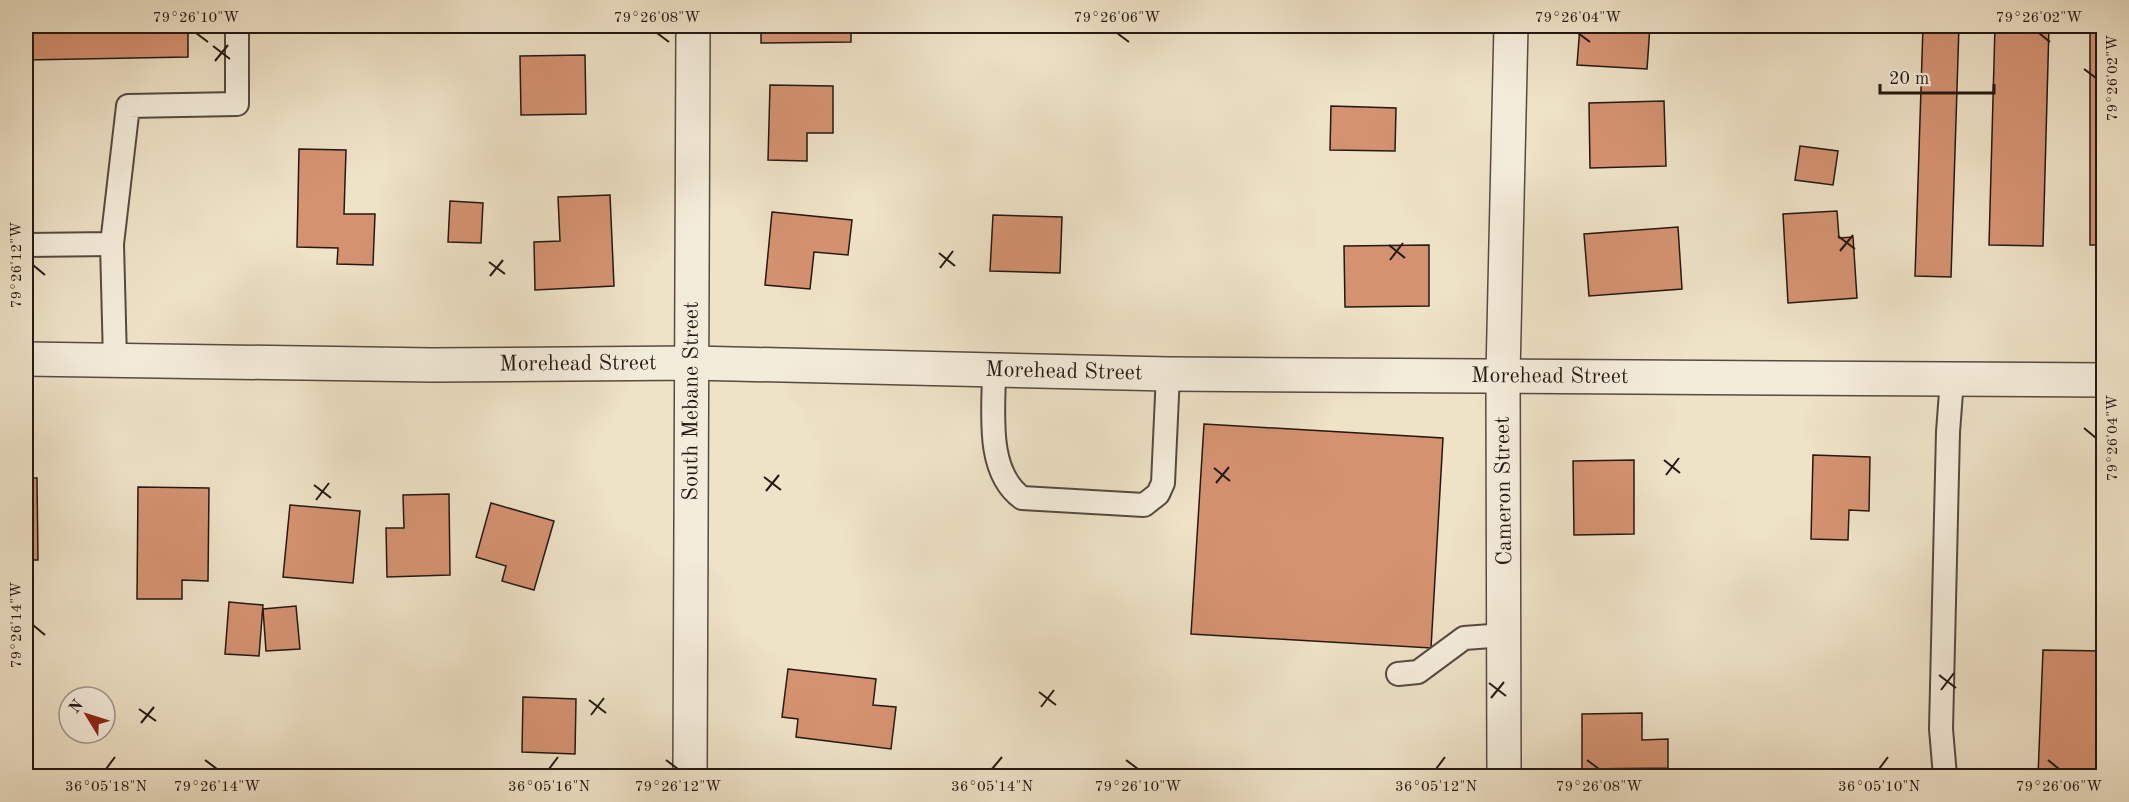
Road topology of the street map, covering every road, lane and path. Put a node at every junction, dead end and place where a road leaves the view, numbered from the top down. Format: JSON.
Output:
{"nodes":[{"id":1,"x":237,"y":26,"type":"edge"},
{"id":2,"x":693,"y":26,"type":"edge"},
{"id":3,"x":1511,"y":26,"type":"edge"},
{"id":4,"x":26,"y":244,"type":"edge"},
{"id":5,"x":112,"y":244,"type":"junction"},
{"id":6,"x":26,"y":359,"type":"edge"},
{"id":7,"x":115,"y":360,"type":"junction"},
{"id":8,"x":693,"y":363,"type":"junction"},
{"id":9,"x":994,"y":370,"type":"junction"},
{"id":10,"x":1168,"y":374,"type":"junction"},
{"id":11,"x":1503,"y":374,"type":"junction"},
{"id":12,"x":1952,"y":379,"type":"junction"},
{"id":13,"x":2103,"y":380,"type":"edge"},
{"id":14,"x":1505,"y":635,"type":"junction"},
{"id":15,"x":1398,"y":674,"type":"dead end"},
{"id":16,"x":690,"y":777,"type":"edge"},
{"id":17,"x":1504,"y":777,"type":"edge"},
{"id":18,"x":1945,"y":777,"type":"edge"}],
"edges":[{"from":1,"to":5,"type":"lane"},
{"from":2,"to":8,"type":"street","name":"South Mebane Street"},
{"from":3,"to":11,"type":"street","name":"Cameron Street"},
{"from":4,"to":5,"type":"lane"},
{"from":5,"to":7,"type":"lane"},
{"from":6,"to":7,"type":"street","name":"Morehead Street"},
{"from":7,"to":8,"type":"street","name":"Morehead Street"},
{"from":8,"to":9,"type":"street","name":"Morehead Street"},
{"from":8,"to":16,"type":"street","name":"South Mebane Street"},
{"from":9,"to":10,"type":"street","name":"Morehead Street"},
{"from":9,"to":10,"type":"lane"},
{"from":10,"to":11,"type":"street","name":"Morehead Street"},
{"from":11,"to":12,"type":"street","name":"Morehead Street"},
{"from":11,"to":14,"type":"street","name":"Cameron Street"},
{"from":12,"to":13,"type":"street","name":"Morehead Street"},
{"from":12,"to":18,"type":"lane"},
{"from":14,"to":15,"type":"lane"},
{"from":14,"to":17,"type":"street","name":"Cameron Street"}]}
